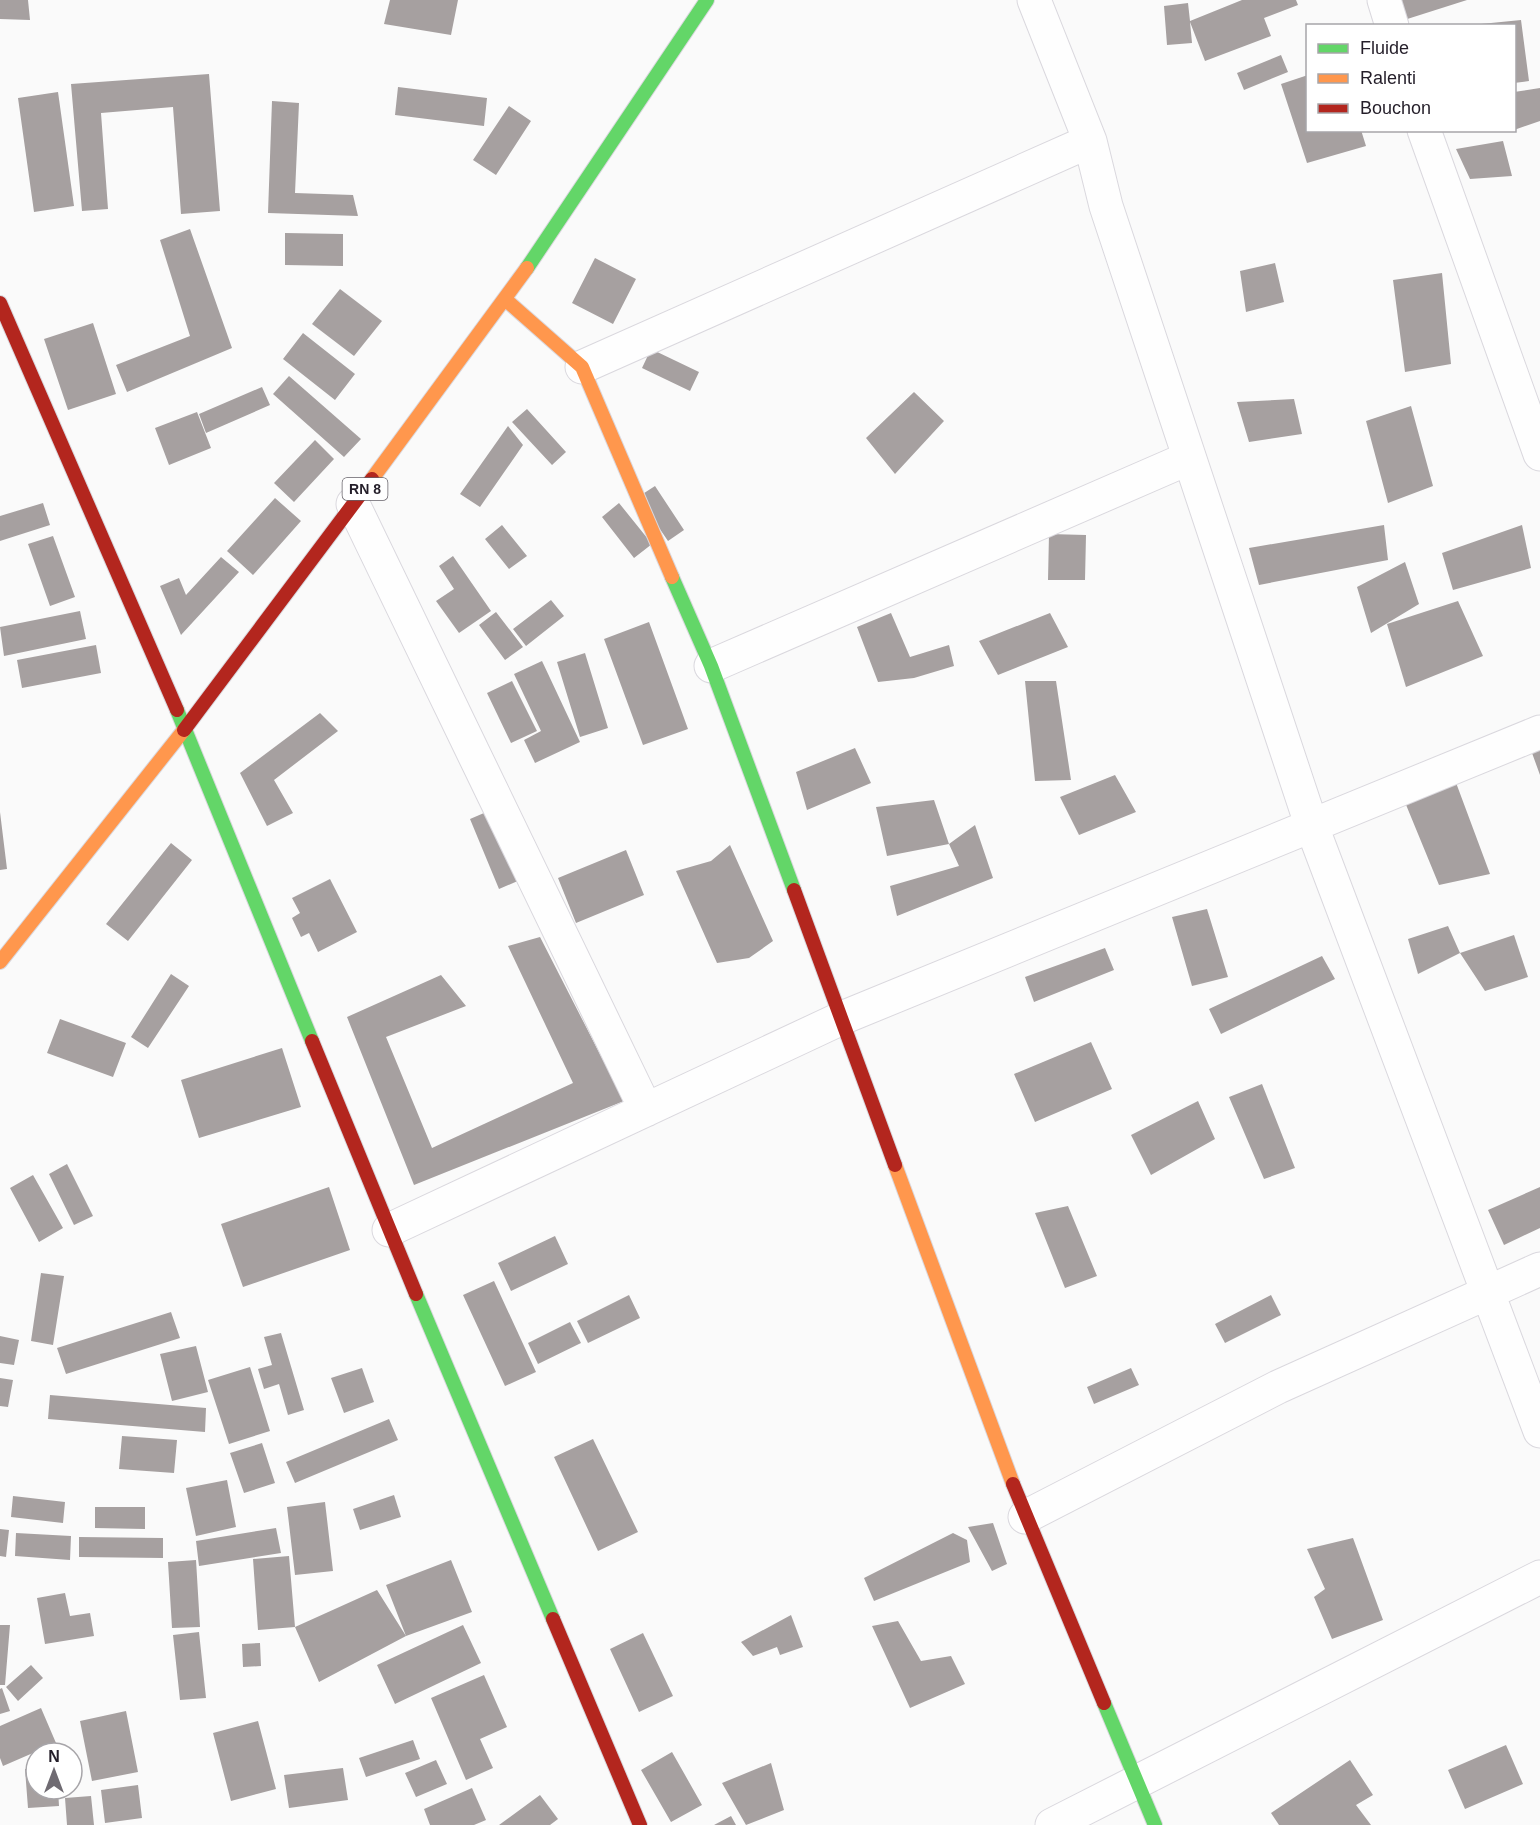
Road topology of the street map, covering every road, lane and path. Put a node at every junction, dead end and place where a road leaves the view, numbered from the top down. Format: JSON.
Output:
{"nodes":[{"id":1,"x":707,"y":0,"type":"edge"},
{"id":2,"x":1034,"y":0,"type":"edge"},
{"id":3,"x":1384,"y":0,"type":"edge"},
{"id":4,"x":1391,"y":24,"type":"edge"},
{"id":5,"x":1425,"y":132,"type":"edge"},
{"id":6,"x":1090,"y":141,"type":"junction"},
{"id":7,"x":506,"y":300,"type":"junction"},
{"id":8,"x":0,"y":303,"type":"edge"},
{"id":9,"x":582,"y":367,"type":"junction"},
{"id":10,"x":1540,"y":454,"type":"edge"},
{"id":11,"x":1190,"y":458,"type":"junction"},
{"id":12,"x":353,"y":504,"type":"junction"},
{"id":13,"x":711,"y":666,"type":"junction"},
{"id":14,"x":186,"y":729,"type":"junction"},
{"id":15,"x":1540,"y":732,"type":"edge"},
{"id":16,"x":1311,"y":824,"type":"junction"},
{"id":17,"x":0,"y":962,"type":"edge"},
{"id":18,"x":842,"y":1018,"type":"junction"},
{"id":19,"x":646,"y":1110,"type":"junction"},
{"id":20,"x":389,"y":1230,"type":"junction"},
{"id":21,"x":1540,"y":1269,"type":"edge"},
{"id":22,"x":1490,"y":1294,"type":"junction"},
{"id":23,"x":1540,"y":1431,"type":"edge"},
{"id":24,"x":1025,"y":1517,"type":"junction"},
{"id":25,"x":1540,"y":1577,"type":"edge"},
{"id":26,"x":1136,"y":1781,"type":"junction"},
{"id":27,"x":640,"y":1825,"type":"edge"},
{"id":28,"x":1052,"y":1825,"type":"edge"},
{"id":29,"x":1155,"y":1825,"type":"edge"}],
"edges":[{"from":1,"to":7,"type":"street","number":"RN 8"},
{"from":2,"to":6,"type":"street"},
{"from":3,"to":4,"type":"street"},
{"from":5,"to":10,"type":"street"},
{"from":6,"to":9,"type":"street"},
{"from":6,"to":11,"type":"street"},
{"from":7,"to":9,"type":"street"},
{"from":7,"to":12,"type":"street","number":"RN 8"},
{"from":8,"to":14,"type":"street"},
{"from":9,"to":13,"type":"street"},
{"from":11,"to":13,"type":"street"},
{"from":11,"to":16,"type":"street"},
{"from":12,"to":14,"type":"street","number":"RN 8"},
{"from":12,"to":19,"type":"street"},
{"from":13,"to":18,"type":"street"},
{"from":14,"to":17,"type":"street","number":"RN 8"},
{"from":14,"to":20,"type":"street"},
{"from":15,"to":16,"type":"street"},
{"from":16,"to":18,"type":"street"},
{"from":16,"to":22,"type":"street"},
{"from":18,"to":19,"type":"street"},
{"from":18,"to":24,"type":"street"},
{"from":19,"to":20,"type":"street"},
{"from":20,"to":27,"type":"street"},
{"from":21,"to":22,"type":"street"},
{"from":22,"to":23,"type":"street"},
{"from":22,"to":24,"type":"street"},
{"from":24,"to":26,"type":"street"},
{"from":25,"to":26,"type":"street"},
{"from":26,"to":28,"type":"street"},
{"from":26,"to":29,"type":"street"}]}
